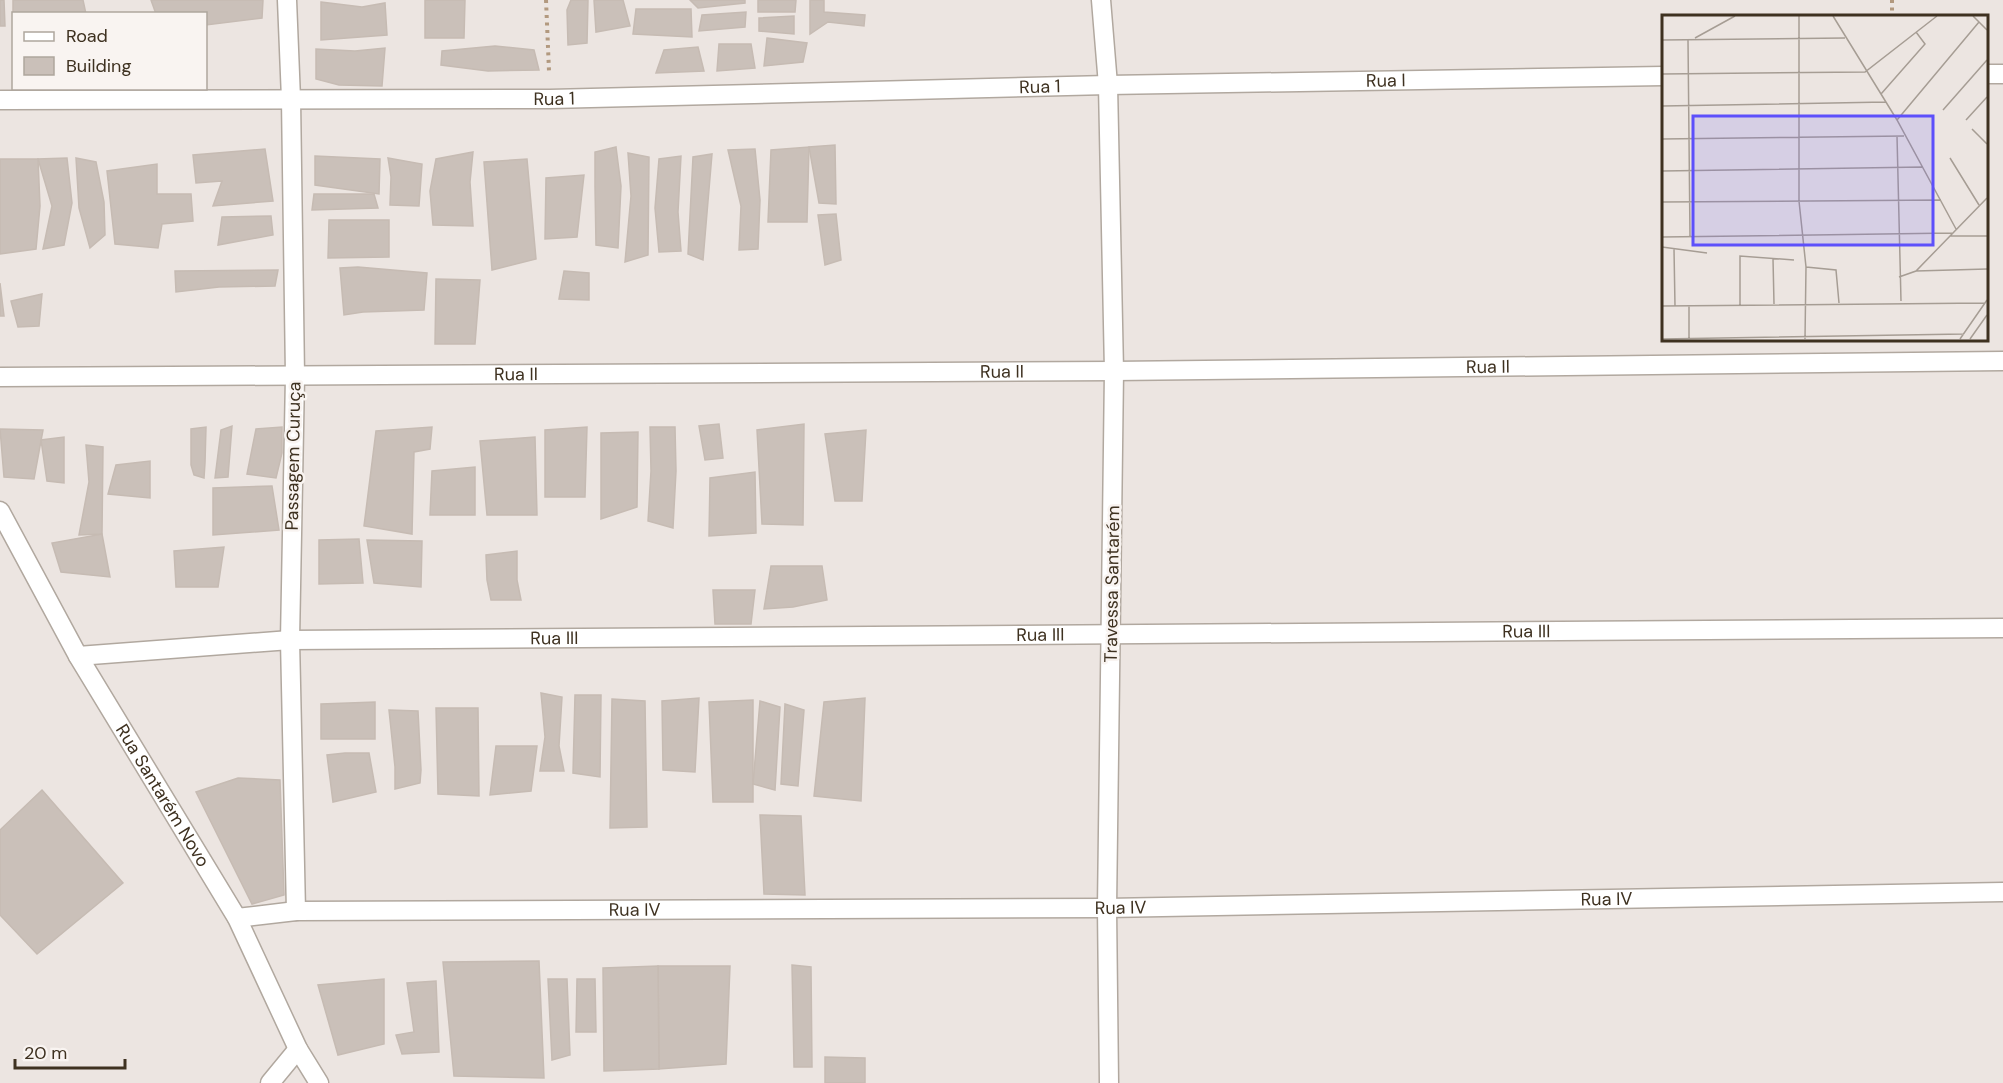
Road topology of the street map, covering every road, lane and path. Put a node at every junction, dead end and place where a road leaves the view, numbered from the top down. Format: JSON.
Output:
{"nodes":[{"id":1,"x":287,"y":0,"type":"edge"},
{"id":2,"x":546,"y":0,"type":"edge"},
{"id":3,"x":1101,"y":0,"type":"edge"},
{"id":4,"x":1662,"y":76,"type":"edge"},
{"id":5,"x":1108,"y":85,"type":"junction"},
{"id":6,"x":291,"y":99,"type":"junction"},
{"id":7,"x":550,"y":99,"type":"junction"},
{"id":8,"x":0,"y":100,"type":"edge"},
{"id":9,"x":2003,"y":361,"type":"edge"},
{"id":10,"x":1114,"y":371,"type":"junction"},
{"id":11,"x":295,"y":376,"type":"junction"},
{"id":12,"x":0,"y":377,"type":"edge"},
{"id":13,"x":0,"y":511,"type":"edge"},
{"id":14,"x":2003,"y":627,"type":"edge"},
{"id":15,"x":1112,"y":635,"type":"junction"},
{"id":16,"x":290,"y":640,"type":"junction"},
{"id":17,"x":78,"y":656,"type":"junction"},
{"id":18,"x":2003,"y":892,"type":"edge"},
{"id":19,"x":1107,"y":908,"type":"junction"},
{"id":20,"x":296,"y":911,"type":"junction"},
{"id":21,"x":237,"y":918,"type":"junction"},
{"id":22,"x":298,"y":1049,"type":"junction"},
{"id":23,"x":270,"y":1083,"type":"edge"},
{"id":24,"x":319,"y":1083,"type":"edge"},
{"id":25,"x":1109,"y":1083,"type":"edge"}],
"edges":[{"from":1,"to":6,"type":"street","name":"Passagem Curuça"},
{"from":2,"to":7,"type":"path"},
{"from":3,"to":5,"type":"street","name":"Travessa Santarém"},
{"from":4,"to":5,"type":"street","name":"Rua I"},
{"from":5,"to":7,"type":"street","name":"Rua 1"},
{"from":5,"to":10,"type":"street","name":"Travessa Santarém"},
{"from":6,"to":7,"type":"street","name":"Rua 1"},
{"from":6,"to":8,"type":"street","name":"Rua 1"},
{"from":6,"to":11,"type":"street","name":"Passagem Curuça"},
{"from":9,"to":10,"type":"street","name":"Rua II"},
{"from":10,"to":11,"type":"street","name":"Rua II"},
{"from":10,"to":15,"type":"street","name":"Travessa Santarém"},
{"from":11,"to":12,"type":"street","name":"Rua II"},
{"from":11,"to":16,"type":"street","name":"Passagem Curuça"},
{"from":13,"to":17,"type":"street","name":"Rua Santarém Novo"},
{"from":14,"to":15,"type":"street","name":"Rua III"},
{"from":15,"to":16,"type":"street","name":"Rua III"},
{"from":15,"to":19,"type":"street","name":"Travessa Santarém"},
{"from":16,"to":17,"type":"street","name":"Rua III"},
{"from":16,"to":20,"type":"street","name":"Passagem Curuça"},
{"from":17,"to":21,"type":"street","name":"Rua Santarém Novo"},
{"from":18,"to":19,"type":"street","name":"Rua IV"},
{"from":19,"to":20,"type":"street","name":"Rua IV"},
{"from":19,"to":25,"type":"street","name":"Travessa Santarém"},
{"from":20,"to":21,"type":"street","name":"Rua IV"},
{"from":21,"to":22,"type":"street","name":"Rua Santarém Novo"},
{"from":22,"to":23,"type":"street"},
{"from":22,"to":24,"type":"street","name":"Rua Santarém Novo"}]}
